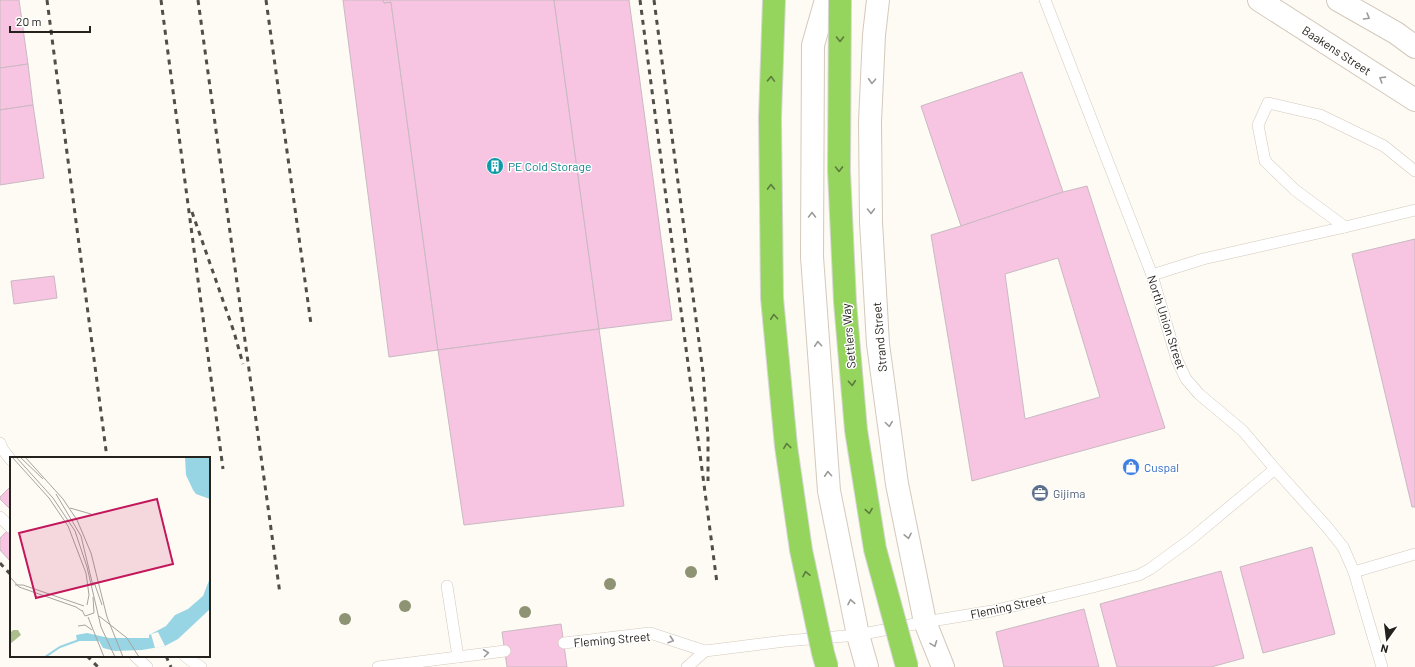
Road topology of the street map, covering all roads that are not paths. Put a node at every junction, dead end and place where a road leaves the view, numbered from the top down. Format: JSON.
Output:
{"nodes":[{"id":1,"x":774,"y":0,"type":"edge"},
{"id":2,"x":810,"y":0,"type":"edge"},
{"id":3,"x":826,"y":0,"type":"edge"},
{"id":4,"x":840,"y":0,"type":"edge"},
{"id":5,"x":878,"y":0,"type":"edge"},
{"id":6,"x":1045,"y":0,"type":"edge"},
{"id":7,"x":1259,"y":0,"type":"edge"},
{"id":8,"x":1338,"y":0,"type":"edge"},
{"id":9,"x":813,"y":45,"type":"junction"},
{"id":10,"x":1415,"y":47,"type":"edge"},
{"id":11,"x":1415,"y":100,"type":"edge"},
{"id":12,"x":1415,"y":171,"type":"edge"},
{"id":13,"x":1415,"y":210,"type":"edge"},
{"id":14,"x":1346,"y":227,"type":"junction"},
{"id":15,"x":1152,"y":275,"type":"junction"},
{"id":16,"x":0,"y":442,"type":"edge"},
{"id":17,"x":10,"y":459,"type":"edge"},
{"id":18,"x":1275,"y":469,"type":"junction"},
{"id":19,"x":0,"y":516,"type":"edge"},
{"id":20,"x":10,"y":527,"type":"dead end"},
{"id":21,"x":1415,"y":554,"type":"edge"},
{"id":22,"x":1354,"y":572,"type":"junction"},
{"id":23,"x":447,"y":586,"type":"dead end"},
{"id":24,"x":926,"y":622,"type":"junction"},
{"id":25,"x":858,"y":636,"type":"junction"},
{"id":26,"x":564,"y":644,"type":"dead end"},
{"id":27,"x":505,"y":651,"type":"dead end"},
{"id":28,"x":705,"y":651,"type":"junction"},
{"id":29,"x":136,"y":657,"type":"edge"},
{"id":30,"x":186,"y":657,"type":"edge"},
{"id":31,"x":458,"y":657,"type":"junction"},
{"id":32,"x":147,"y":667,"type":"edge"},
{"id":33,"x":201,"y":667,"type":"edge"},
{"id":34,"x":378,"y":667,"type":"edge"},
{"id":35,"x":686,"y":667,"type":"edge"},
{"id":36,"x":827,"y":667,"type":"edge"},
{"id":37,"x":867,"y":667,"type":"edge"},
{"id":38,"x":907,"y":667,"type":"edge"},
{"id":39,"x":943,"y":667,"type":"edge"},
{"id":40,"x":1382,"y":667,"type":"edge"}],
"edges":[{"from":36,"to":1,"type":"highway","one_way":true,"bridge":true},
{"from":2,"to":9,"type":"street"},
{"from":3,"to":9,"type":"street"},
{"from":4,"to":38,"type":"highway","name":"Settlers Way","one_way":true,"bridge":true},
{"from":5,"to":24,"type":"street","name":"Strand Street","one_way":true},
{"from":6,"to":15,"type":"lane","name":"North Union Street"},
{"from":11,"to":7,"type":"street","name":"Baakens Street","one_way":true},
{"from":8,"to":10,"type":"street","one_way":true},
{"from":25,"to":9,"type":"street","one_way":true},
{"from":12,"to":14,"type":"lane"},
{"from":13,"to":14,"type":"lane"},
{"from":14,"to":15,"type":"lane"},
{"from":15,"to":18,"type":"lane","name":"North Union Street"},
{"from":16,"to":17,"type":"lane"},
{"from":18,"to":22,"type":"lane","name":"North Union Street"},
{"from":18,"to":24,"type":"lane","name":"Fleming Street"},
{"from":19,"to":20,"type":"lane"},
{"from":21,"to":22,"type":"lane"},
{"from":22,"to":40,"type":"lane","name":"North Union Street"},
{"from":23,"to":31,"type":"lane"},
{"from":24,"to":25,"type":"lane","name":"Fleming Street"},
{"from":24,"to":39,"type":"street","name":"Strand Street","one_way":true},
{"from":25,"to":28,"type":"lane","name":"Fleming Street"},
{"from":25,"to":37,"type":"street"},
{"from":26,"to":28,"type":"lane","name":"Fleming Street","one_way":true},
{"from":31,"to":27,"type":"lane","one_way":true},
{"from":28,"to":35,"type":"lane"},
{"from":29,"to":32,"type":"lane"},
{"from":30,"to":33,"type":"lane"},
{"from":31,"to":34,"type":"lane"}]}
